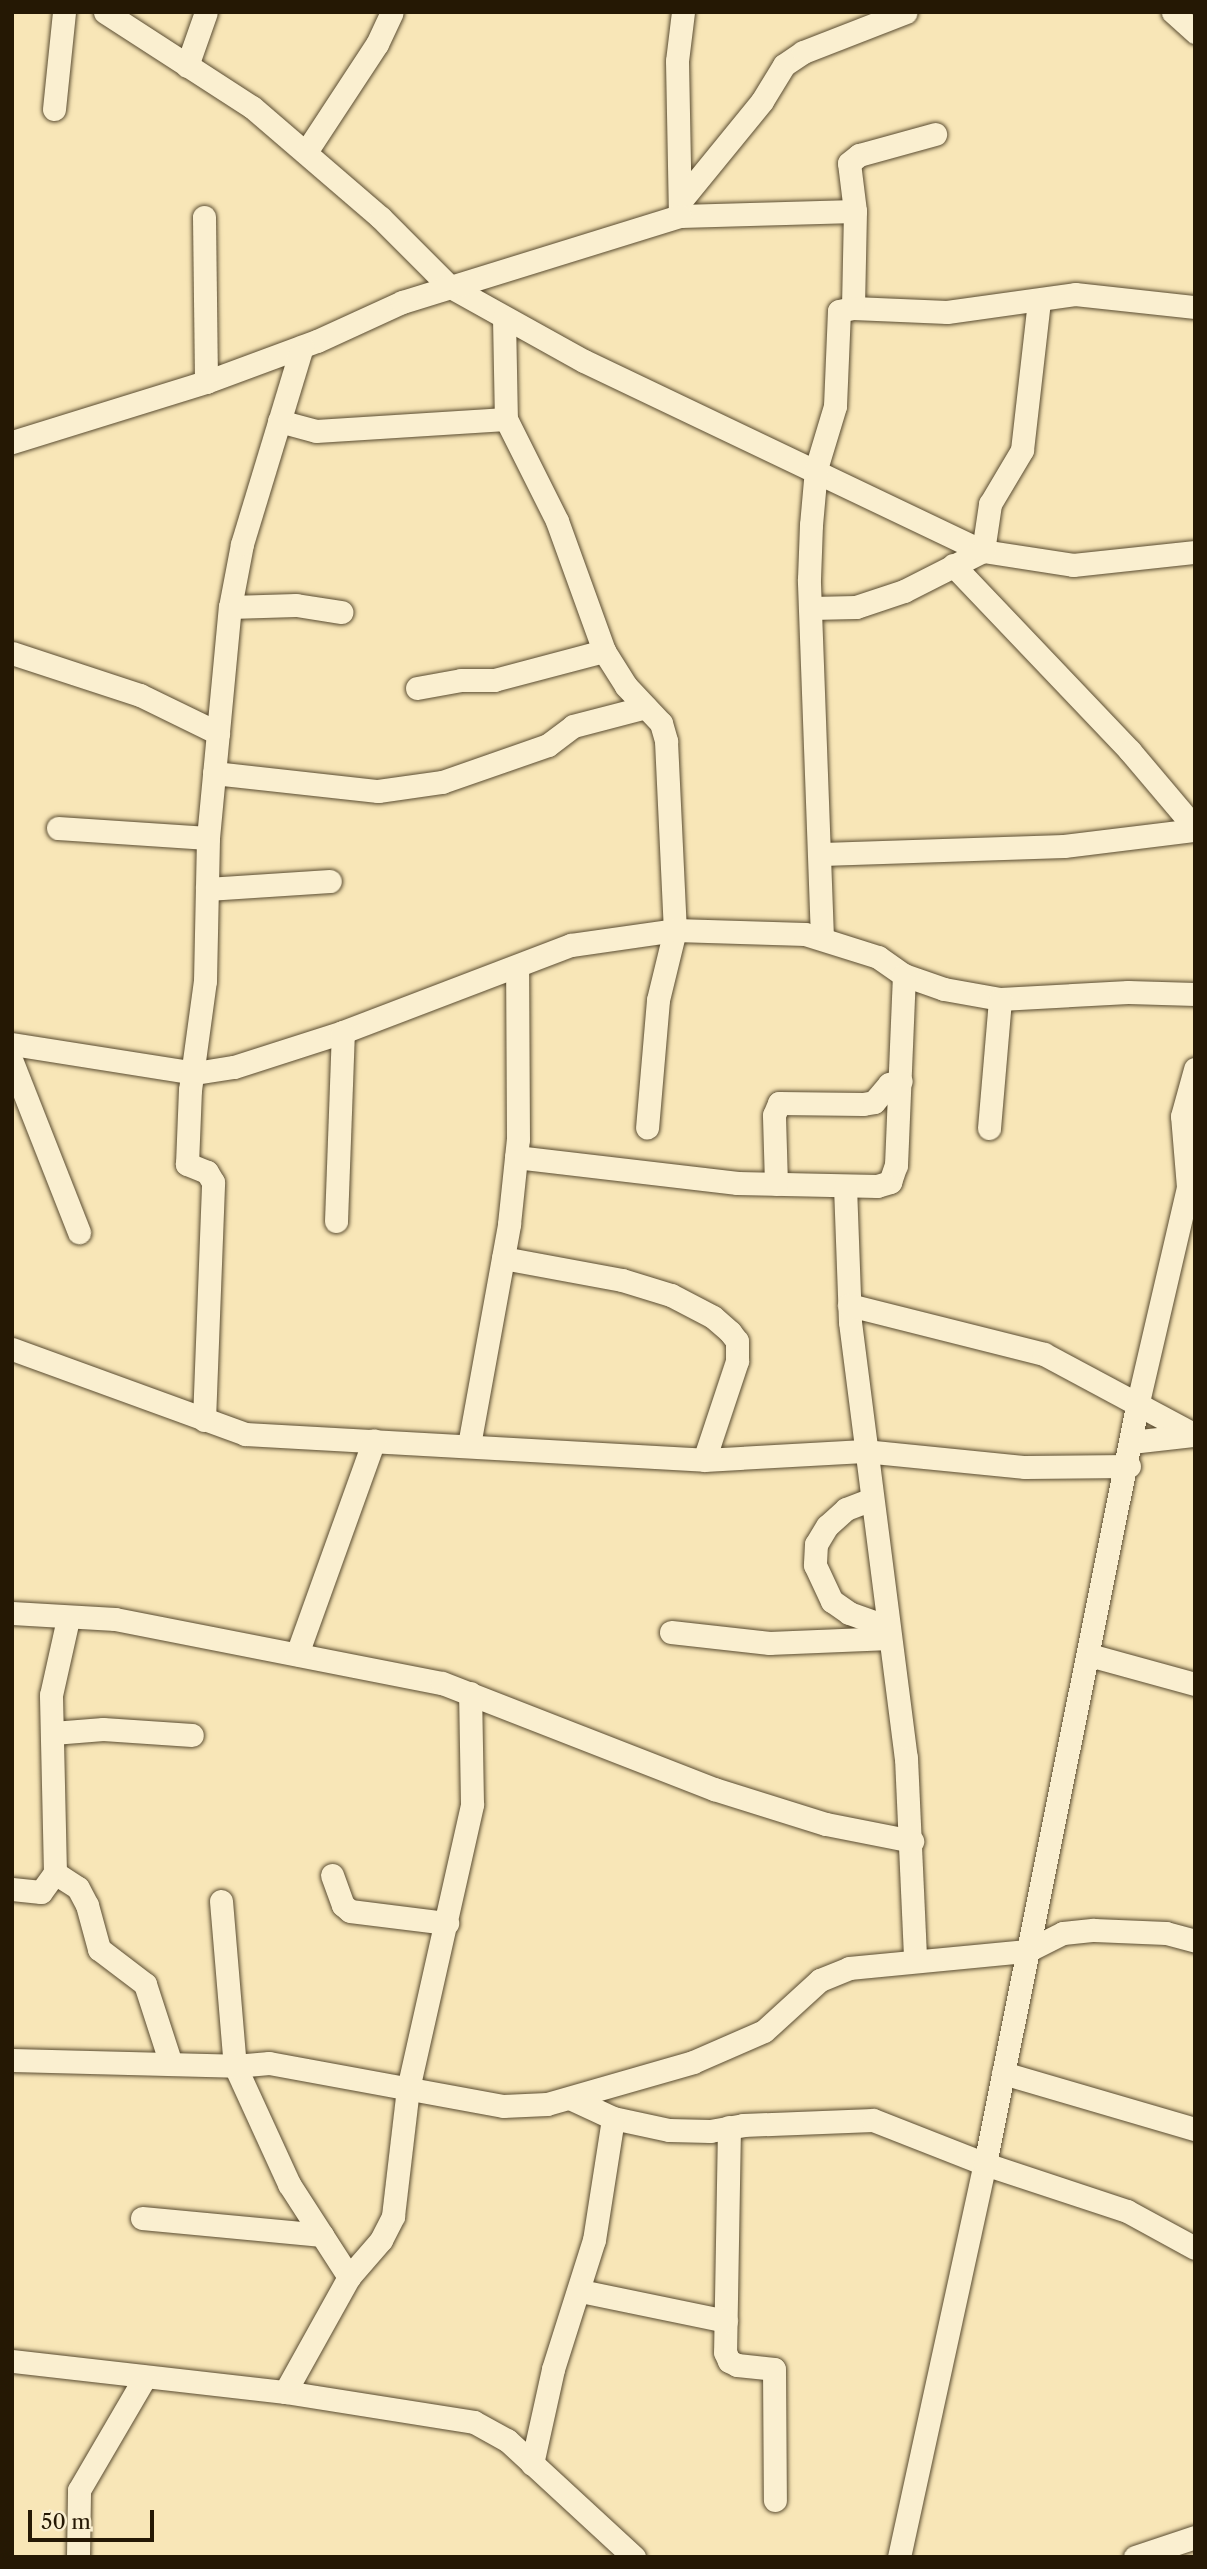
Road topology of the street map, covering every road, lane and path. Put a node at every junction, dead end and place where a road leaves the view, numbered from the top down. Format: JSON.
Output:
{"nodes":[{"id":1,"x":64,"y":12,"type":"edge"},
{"id":2,"x":105,"y":12,"type":"edge"},
{"id":3,"x":206,"y":12,"type":"edge"},
{"id":4,"x":392,"y":12,"type":"edge"},
{"id":5,"x":683,"y":12,"type":"edge"},
{"id":6,"x":906,"y":12,"type":"edge"},
{"id":7,"x":1173,"y":12,"type":"edge"},
{"id":8,"x":1195,"y":32,"type":"edge"},
{"id":9,"x":187,"y":66,"type":"junction"},
{"id":10,"x":54,"y":109,"type":"dead end"},
{"id":11,"x":935,"y":134,"type":"dead end"},
{"id":12,"x":306,"y":152,"type":"junction"},
{"id":13,"x":681,"y":207,"type":"junction"},
{"id":14,"x":855,"y":211,"type":"junction"},
{"id":15,"x":204,"y":217,"type":"dead end"},
{"id":16,"x":449,"y":286,"type":"junction"},
{"id":17,"x":1039,"y":300,"type":"junction"},
{"id":18,"x":853,"y":307,"type":"junction"},
{"id":19,"x":1195,"y":307,"type":"edge"},
{"id":20,"x":504,"y":318,"type":"junction"},
{"id":21,"x":302,"y":347,"type":"junction"},
{"id":22,"x":206,"y":382,"type":"junction"},
{"id":23,"x":506,"y":419,"type":"junction"},
{"id":24,"x":279,"y":421,"type":"junction"},
{"id":25,"x":12,"y":442,"type":"edge"},
{"id":26,"x":816,"y":469,"type":"junction"},
{"id":27,"x":983,"y":551,"type":"junction"},
{"id":28,"x":1195,"y":552,"type":"edge"},
{"id":29,"x":953,"y":565,"type":"junction"},
{"id":30,"x":230,"y":607,"type":"junction"},
{"id":31,"x":811,"y":608,"type":"junction"},
{"id":32,"x":341,"y":612,"type":"dead end"},
{"id":33,"x":604,"y":651,"type":"junction"},
{"id":34,"x":12,"y":653,"type":"edge"},
{"id":35,"x":417,"y":688,"type":"dead end"},
{"id":36,"x":646,"y":707,"type":"junction"},
{"id":37,"x":218,"y":733,"type":"junction"},
{"id":38,"x":215,"y":773,"type":"junction"},
{"id":39,"x":58,"y":828,"type":"dead end"},
{"id":40,"x":1195,"y":829,"type":"edge"},
{"id":41,"x":208,"y":838,"type":"junction"},
{"id":42,"x":822,"y":854,"type":"junction"},
{"id":43,"x":330,"y":881,"type":"dead end"},
{"id":44,"x":207,"y":889,"type":"junction"},
{"id":45,"x":675,"y":930,"type":"junction"},
{"id":46,"x":822,"y":938,"type":"junction"},
{"id":47,"x":517,"y":968,"type":"junction"},
{"id":48,"x":904,"y":975,"type":"junction"},
{"id":49,"x":1195,"y":995,"type":"edge"},
{"id":50,"x":1000,"y":999,"type":"junction"},
{"id":51,"x":343,"y":1032,"type":"junction"},
{"id":52,"x":12,"y":1044,"type":"edge"},
{"id":53,"x":12,"y":1062,"type":"edge"},
{"id":54,"x":1195,"y":1069,"type":"edge"},
{"id":55,"x":195,"y":1073,"type":"junction"},
{"id":56,"x":901,"y":1081,"type":"junction"},
{"id":57,"x":647,"y":1128,"type":"dead end"},
{"id":58,"x":989,"y":1128,"type":"dead end"},
{"id":59,"x":516,"y":1157,"type":"junction"},
{"id":60,"x":776,"y":1184,"type":"junction"},
{"id":61,"x":845,"y":1186,"type":"junction"},
{"id":62,"x":336,"y":1221,"type":"dead end"},
{"id":63,"x":79,"y":1232,"type":"dead end"},
{"id":64,"x":503,"y":1258,"type":"junction"},
{"id":65,"x":849,"y":1305,"type":"junction"},
{"id":66,"x":12,"y":1349,"type":"edge"},
{"id":67,"x":1139,"y":1402,"type":"junction"},
{"id":68,"x":204,"y":1420,"type":"junction"},
{"id":69,"x":1194,"y":1435,"type":"edge"},
{"id":70,"x":374,"y":1440,"type":"junction"},
{"id":71,"x":1131,"y":1442,"type":"junction"},
{"id":72,"x":469,"y":1445,"type":"junction"},
{"id":73,"x":864,"y":1451,"type":"junction"},
{"id":74,"x":704,"y":1460,"type":"junction"},
{"id":75,"x":1129,"y":1466,"type":"junction"},
{"id":76,"x":872,"y":1499,"type":"junction"},
{"id":77,"x":12,"y":1613,"type":"edge"},
{"id":78,"x":68,"y":1619,"type":"junction"},
{"id":79,"x":671,"y":1632,"type":"dead end"},
{"id":80,"x":889,"y":1632,"type":"junction"},
{"id":81,"x":297,"y":1654,"type":"junction"},
{"id":82,"x":1089,"y":1656,"type":"junction"},
{"id":83,"x":1195,"y":1684,"type":"edge"},
{"id":84,"x":470,"y":1693,"type":"junction"},
{"id":85,"x":54,"y":1732,"type":"junction"},
{"id":86,"x":191,"y":1735,"type":"dead end"},
{"id":87,"x":912,"y":1841,"type":"junction"},
{"id":88,"x":55,"y":1873,"type":"junction"},
{"id":89,"x":332,"y":1875,"type":"dead end"},
{"id":90,"x":12,"y":1889,"type":"edge"},
{"id":91,"x":221,"y":1901,"type":"dead end"},
{"id":92,"x":447,"y":1923,"type":"junction"},
{"id":93,"x":1195,"y":1941,"type":"edge"},
{"id":94,"x":1027,"y":1951,"type":"junction"},
{"id":95,"x":915,"y":1959,"type":"junction"},
{"id":96,"x":12,"y":2060,"type":"edge"},
{"id":97,"x":171,"y":2064,"type":"junction"},
{"id":98,"x":234,"y":2066,"type":"junction"},
{"id":99,"x":1003,"y":2073,"type":"junction"},
{"id":100,"x":408,"y":2089,"type":"junction"},
{"id":101,"x":570,"y":2098,"type":"junction"},
{"id":102,"x":613,"y":2118,"type":"junction"},
{"id":103,"x":729,"y":2127,"type":"junction"},
{"id":104,"x":1195,"y":2129,"type":"edge"},
{"id":105,"x":985,"y":2164,"type":"junction"},
{"id":106,"x":142,"y":2218,"type":"dead end"},
{"id":107,"x":322,"y":2235,"type":"junction"},
{"id":108,"x":1195,"y":2248,"type":"edge"},
{"id":109,"x":348,"y":2277,"type":"junction"},
{"id":110,"x":581,"y":2291,"type":"junction"},
{"id":111,"x":726,"y":2321,"type":"junction"},
{"id":112,"x":12,"y":2361,"type":"edge"},
{"id":113,"x":145,"y":2377,"type":"junction"},
{"id":114,"x":285,"y":2392,"type":"junction"},
{"id":115,"x":532,"y":2464,"type":"junction"},
{"id":116,"x":775,"y":2500,"type":"dead end"},
{"id":117,"x":1189,"y":2545,"type":"edge"},
{"id":118,"x":78,"y":2557,"type":"edge"},
{"id":119,"x":634,"y":2557,"type":"edge"},
{"id":120,"x":899,"y":2557,"type":"edge"},
{"id":121,"x":1135,"y":2557,"type":"edge"}],
"edges":[{"from":1,"to":10,"type":"street"},
{"from":2,"to":9,"type":"street"},
{"from":3,"to":9,"type":"street"},
{"from":4,"to":12,"type":"street"},
{"from":5,"to":13,"type":"street"},
{"from":6,"to":13,"type":"street"},
{"from":7,"to":8,"type":"street"},
{"from":9,"to":12,"type":"street"},
{"from":11,"to":14,"type":"street"},
{"from":12,"to":16,"type":"street"},
{"from":13,"to":14,"type":"street"},
{"from":13,"to":16,"type":"street"},
{"from":14,"to":18,"type":"street"},
{"from":15,"to":22,"type":"street"},
{"from":16,"to":20,"type":"street"},
{"from":16,"to":21,"type":"street"},
{"from":17,"to":18,"type":"street"},
{"from":17,"to":19,"type":"street"},
{"from":17,"to":27,"type":"street"},
{"from":18,"to":26,"type":"street"},
{"from":20,"to":23,"type":"street"},
{"from":20,"to":26,"type":"street"},
{"from":21,"to":22,"type":"street"},
{"from":21,"to":24,"type":"street"},
{"from":22,"to":25,"type":"street"},
{"from":23,"to":24,"type":"street"},
{"from":23,"to":33,"type":"street"},
{"from":24,"to":30,"type":"street"},
{"from":26,"to":27,"type":"street"},
{"from":26,"to":31,"type":"street"},
{"from":27,"to":28,"type":"street"},
{"from":27,"to":29,"type":"street"},
{"from":29,"to":31,"type":"street"},
{"from":29,"to":40,"type":"street"},
{"from":30,"to":32,"type":"street"},
{"from":30,"to":37,"type":"street"},
{"from":31,"to":42,"type":"street"},
{"from":33,"to":35,"type":"street"},
{"from":33,"to":36,"type":"street"},
{"from":34,"to":37,"type":"street"},
{"from":36,"to":38,"type":"street"},
{"from":36,"to":45,"type":"street"},
{"from":37,"to":38,"type":"street"},
{"from":38,"to":41,"type":"street"},
{"from":39,"to":41,"type":"street"},
{"from":40,"to":42,"type":"street"},
{"from":41,"to":44,"type":"street"},
{"from":42,"to":46,"type":"street"},
{"from":43,"to":44,"type":"street"},
{"from":44,"to":55,"type":"street"},
{"from":45,"to":46,"type":"street"},
{"from":45,"to":47,"type":"street"},
{"from":45,"to":57,"type":"street"},
{"from":46,"to":48,"type":"street"},
{"from":47,"to":51,"type":"street"},
{"from":47,"to":59,"type":"street"},
{"from":48,"to":50,"type":"street"},
{"from":48,"to":56,"type":"street"},
{"from":49,"to":50,"type":"street"},
{"from":50,"to":58,"type":"street"},
{"from":51,"to":55,"type":"street"},
{"from":51,"to":62,"type":"street"},
{"from":52,"to":55,"type":"street"},
{"from":53,"to":63,"type":"street"},
{"from":54,"to":67,"type":"street"},
{"from":55,"to":68,"type":"street"},
{"from":56,"to":60,"type":"street"},
{"from":56,"to":61,"type":"street"},
{"from":59,"to":60,"type":"street"},
{"from":59,"to":64,"type":"street"},
{"from":60,"to":61,"type":"street"},
{"from":61,"to":65,"type":"street"},
{"from":64,"to":72,"type":"street"},
{"from":64,"to":74,"type":"street"},
{"from":65,"to":67,"type":"street"},
{"from":65,"to":73,"type":"street"},
{"from":66,"to":68,"type":"street"},
{"from":67,"to":69,"type":"street"},
{"from":67,"to":71,"type":"street"},
{"from":68,"to":70,"type":"street"},
{"from":69,"to":71,"type":"street"},
{"from":70,"to":72,"type":"street"},
{"from":70,"to":81,"type":"street"},
{"from":71,"to":75,"type":"street"},
{"from":72,"to":74,"type":"street"},
{"from":73,"to":74,"type":"street"},
{"from":73,"to":75,"type":"street"},
{"from":73,"to":76,"type":"street"},
{"from":75,"to":82,"type":"street"},
{"from":76,"to":80,"type":"street"},
{"from":76,"to":80,"type":"street"},
{"from":77,"to":78,"type":"street"},
{"from":78,"to":81,"type":"street"},
{"from":78,"to":85,"type":"street"},
{"from":79,"to":80,"type":"street"},
{"from":80,"to":87,"type":"street"},
{"from":81,"to":84,"type":"street"},
{"from":82,"to":83,"type":"street"},
{"from":82,"to":94,"type":"street"},
{"from":84,"to":87,"type":"street"},
{"from":84,"to":92,"type":"street"},
{"from":85,"to":86,"type":"street"},
{"from":85,"to":88,"type":"street"},
{"from":87,"to":95,"type":"street"},
{"from":88,"to":90,"type":"street"},
{"from":88,"to":97,"type":"street"},
{"from":89,"to":92,"type":"street"},
{"from":91,"to":98,"type":"street"},
{"from":92,"to":100,"type":"street"},
{"from":93,"to":94,"type":"street"},
{"from":94,"to":95,"type":"street"},
{"from":94,"to":99,"type":"street"},
{"from":95,"to":101,"type":"street"},
{"from":96,"to":97,"type":"street"},
{"from":97,"to":98,"type":"street"},
{"from":98,"to":100,"type":"street"},
{"from":98,"to":107,"type":"street"},
{"from":99,"to":104,"type":"street"},
{"from":99,"to":105,"type":"street"},
{"from":100,"to":101,"type":"street"},
{"from":100,"to":109,"type":"street"},
{"from":101,"to":102,"type":"street"},
{"from":102,"to":103,"type":"street"},
{"from":102,"to":110,"type":"street"},
{"from":103,"to":105,"type":"street"},
{"from":103,"to":111,"type":"street"},
{"from":105,"to":108,"type":"street"},
{"from":105,"to":120,"type":"street"},
{"from":106,"to":107,"type":"street"},
{"from":107,"to":109,"type":"street"},
{"from":109,"to":114,"type":"street"},
{"from":110,"to":111,"type":"street"},
{"from":110,"to":115,"type":"street"},
{"from":111,"to":116,"type":"street"},
{"from":112,"to":113,"type":"street"},
{"from":113,"to":114,"type":"street"},
{"from":113,"to":118,"type":"street"},
{"from":114,"to":115,"type":"street"},
{"from":115,"to":119,"type":"street"},
{"from":117,"to":121,"type":"street"}]}
